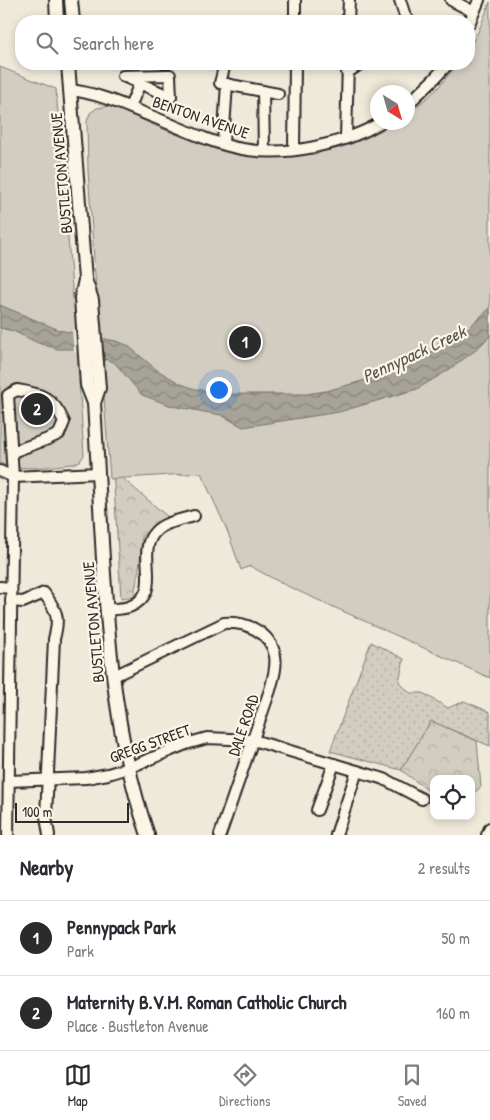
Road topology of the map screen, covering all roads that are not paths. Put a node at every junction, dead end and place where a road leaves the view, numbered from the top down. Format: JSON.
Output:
{"nodes":[{"id":1,"x":56,"y":0,"type":"edge"},
{"id":2,"x":71,"y":0,"type":"edge"},
{"id":3,"x":295,"y":0,"type":"edge"},
{"id":4,"x":349,"y":0,"type":"edge"},
{"id":5,"x":400,"y":0,"type":"edge"},
{"id":6,"x":451,"y":0,"type":"edge"},
{"id":7,"x":479,"y":0,"type":"edge"},
{"id":8,"x":474,"y":12,"type":"junction"},
{"id":9,"x":57,"y":15,"type":"edge"},
{"id":10,"x":72,"y":15,"type":"edge"},
{"id":11,"x":295,"y":15,"type":"edge"},
{"id":12,"x":348,"y":15,"type":"edge"},
{"id":13,"x":405,"y":15,"type":"edge"},
{"id":14,"x":473,"y":15,"type":"edge"},
{"id":15,"x":68,"y":70,"type":"edge"},
{"id":16,"x":223,"y":70,"type":"edge"},
{"id":17,"x":294,"y":70,"type":"edge"},
{"id":18,"x":347,"y":70,"type":"edge"},
{"id":19,"x":442,"y":70,"type":"edge"},
{"id":20,"x":140,"y":83,"type":"dead end"},
{"id":21,"x":227,"y":84,"type":"junction"},
{"id":22,"x":70,"y":90,"type":"junction"},
{"id":23,"x":263,"y":91,"type":"junction"},
{"id":24,"x":278,"y":94,"type":"dead end"},
{"id":25,"x":415,"y":97,"type":"edge"},
{"id":26,"x":130,"y":107,"type":"junction"},
{"id":27,"x":370,"y":127,"type":"edge"},
{"id":28,"x":346,"y":138,"type":"junction"},
{"id":29,"x":224,"y":143,"type":"junction"},
{"id":30,"x":294,"y":150,"type":"junction"},
{"id":31,"x":264,"y":151,"type":"junction"},
{"id":32,"x":12,"y":452,"type":"junction"},
{"id":33,"x":0,"y":471,"type":"edge"},
{"id":34,"x":98,"y":473,"type":"junction"},
{"id":35,"x":13,"y":477,"type":"junction"},
{"id":36,"x":194,"y":516,"type":"dead end"},
{"id":37,"x":5,"y":588,"type":"edge"},
{"id":38,"x":11,"y":601,"type":"junction"},
{"id":39,"x":106,"y":610,"type":"junction"},
{"id":40,"x":114,"y":676,"type":"junction"},
{"id":41,"x":5,"y":688,"type":"edge"},
{"id":42,"x":5,"y":739,"type":"edge"},
{"id":43,"x":253,"y":740,"type":"junction"},
{"id":44,"x":5,"y":757,"type":"edge"},
{"id":45,"x":334,"y":764,"type":"junction"},
{"id":46,"x":128,"y":768,"type":"junction"},
{"id":47,"x":357,"y":771,"type":"junction"},
{"id":48,"x":49,"y":780,"type":"junction"},
{"id":49,"x":9,"y":781,"type":"junction"},
{"id":50,"x":422,"y":799,"type":"dead end"},
{"id":51,"x":4,"y":800,"type":"edge"},
{"id":52,"x":317,"y":810,"type":"dead end"},
{"id":53,"x":490,"y":828,"type":"edge"},
{"id":54,"x":8,"y":835,"type":"edge"},
{"id":55,"x":49,"y":835,"type":"edge"},
{"id":56,"x":148,"y":835,"type":"edge"},
{"id":57,"x":220,"y":835,"type":"edge"},
{"id":58,"x":336,"y":835,"type":"edge"},
{"id":59,"x":487,"y":835,"type":"edge"}],
"edges":[{"from":1,"to":9,"type":"main road"},
{"from":2,"to":10,"type":"main road"},
{"from":3,"to":11,"type":"street"},
{"from":4,"to":12,"type":"street"},
{"from":5,"to":13,"type":"street"},
{"from":6,"to":8,"type":"street"},
{"from":7,"to":8,"type":"street"},
{"from":8,"to":14,"type":"street"},
{"from":15,"to":22,"type":"main road","name":"BUSTLETON AVENUE"},
{"from":16,"to":21,"type":"street"},
{"from":17,"to":30,"type":"street"},
{"from":18,"to":28,"type":"street"},
{"from":19,"to":25,"type":"street"},
{"from":20,"to":26,"type":"street"},
{"from":21,"to":23,"type":"street"},
{"from":21,"to":29,"type":"street"},
{"from":22,"to":26,"type":"street","name":"BENTON AVENUE"},
{"from":22,"to":34,"type":"main road","name":"BUSTLETON AVENUE"},
{"from":23,"to":24,"type":"street"},
{"from":23,"to":31,"type":"street"},
{"from":26,"to":29,"type":"street","name":"BENTON AVENUE"},
{"from":27,"to":28,"type":"street","name":"BENTON AVENUE"},
{"from":28,"to":30,"type":"street","name":"BENTON AVENUE"},
{"from":29,"to":31,"type":"street","name":"BENTON AVENUE"},
{"from":30,"to":31,"type":"street","name":"BENTON AVENUE"},
{"from":32,"to":32,"type":"street"},
{"from":32,"to":35,"type":"street"},
{"from":33,"to":35,"type":"street"},
{"from":34,"to":35,"type":"street"},
{"from":34,"to":39,"type":"main road","name":"BUSTLETON AVENUE"},
{"from":35,"to":37,"type":"street"},
{"from":36,"to":39,"type":"street"},
{"from":37,"to":38,"type":"street"},
{"from":38,"to":41,"type":"street"},
{"from":38,"to":48,"type":"street"},
{"from":39,"to":40,"type":"main road","name":"BUSTLETON AVENUE"},
{"from":40,"to":43,"type":"street","name":"DALE ROAD"},
{"from":40,"to":46,"type":"main road","name":"BUSTLETON AVENUE"},
{"from":41,"to":42,"type":"street"},
{"from":42,"to":44,"type":"street"},
{"from":43,"to":45,"type":"street","name":"GREGG STREET"},
{"from":43,"to":46,"type":"street","name":"GREGG STREET"},
{"from":43,"to":57,"type":"street","name":"DALE ROAD"},
{"from":44,"to":49,"type":"street"},
{"from":45,"to":47,"type":"street","name":"GREGG STREET"},
{"from":45,"to":52,"type":"street"},
{"from":46,"to":48,"type":"street","name":"GREGG STREET"},
{"from":46,"to":56,"type":"main road","name":"BUSTLETON AVENUE"},
{"from":47,"to":50,"type":"street","name":"GREGG STREET"},
{"from":47,"to":58,"type":"street"},
{"from":48,"to":49,"type":"street","name":"GREGG STREET"},
{"from":48,"to":55,"type":"street"},
{"from":49,"to":51,"type":"street"},
{"from":51,"to":54,"type":"street"},
{"from":53,"to":59,"type":"street"}]}
